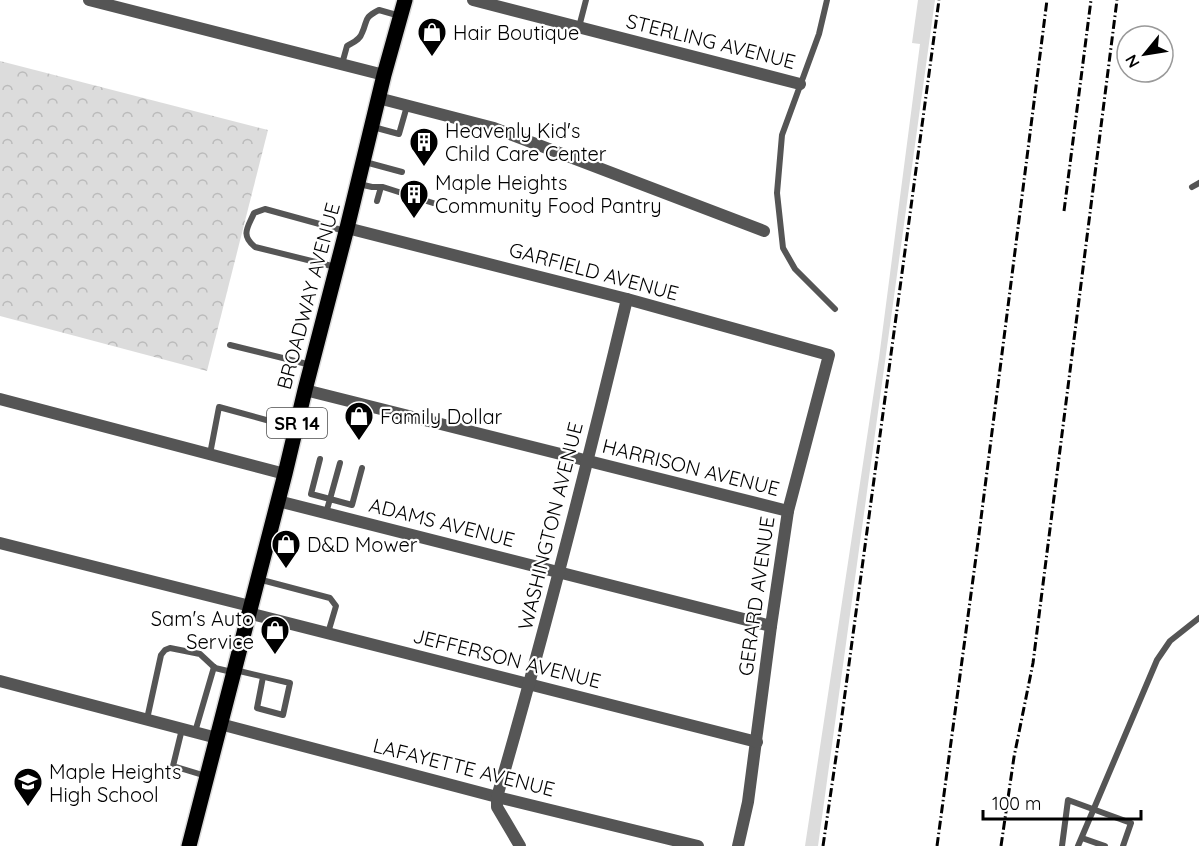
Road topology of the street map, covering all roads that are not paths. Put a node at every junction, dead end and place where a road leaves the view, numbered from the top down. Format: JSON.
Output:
{"nodes":[{"id":1,"x":89,"y":0,"type":"edge"},
{"id":2,"x":405,"y":0,"type":"edge"},
{"id":3,"x":475,"y":0,"type":"edge"},
{"id":4,"x":586,"y":0,"type":"edge"},
{"id":5,"x":827,"y":0,"type":"edge"},
{"id":6,"x":400,"y":16,"type":"junction"},
{"id":7,"x":579,"y":27,"type":"junction"},
{"id":8,"x":342,"y":64,"type":"junction"},
{"id":9,"x":384,"y":75,"type":"junction"},
{"id":10,"x":800,"y":84,"type":"junction"},
{"id":11,"x":378,"y":98,"type":"junction"},
{"id":12,"x":406,"y":106,"type":"junction"},
{"id":13,"x":372,"y":127,"type":"junction"},
{"id":14,"x":363,"y":162,"type":"junction"},
{"id":15,"x":402,"y":172,"type":"dead end"},
{"id":16,"x":1199,"y":183,"type":"edge"},
{"id":17,"x":358,"y":184,"type":"junction"},
{"id":18,"x":381,"y":187,"type":"junction"},
{"id":19,"x":1192,"y":187,"type":"dead end"},
{"id":20,"x":377,"y":201,"type":"dead end"},
{"id":21,"x":433,"y":203,"type":"dead end"},
{"id":22,"x":347,"y":230,"type":"junction"},
{"id":23,"x":764,"y":231,"type":"dead end"},
{"id":24,"x":337,"y":268,"type":"junction"},
{"id":25,"x":627,"y":299,"type":"junction"},
{"id":26,"x":835,"y":309,"type":"dead end"},
{"id":27,"x":230,"y":345,"type":"dead end"},
{"id":28,"x":829,"y":355,"type":"joint"},
{"id":29,"x":311,"y":365,"type":"junction"},
{"id":30,"x":305,"y":390,"type":"junction"},
{"id":31,"x":0,"y":399,"type":"edge"},
{"id":32,"x":296,"y":428,"type":"junction"},
{"id":33,"x":210,"y":454,"type":"junction"},
{"id":34,"x":320,"y":459,"type":"dead end"},
{"id":35,"x":587,"y":461,"type":"junction"},
{"id":36,"x":340,"y":463,"type":"dead end"},
{"id":37,"x":362,"y":468,"type":"dead end"},
{"id":38,"x":285,"y":474,"type":"junction"},
{"id":39,"x":330,"y":499,"type":"junction"},
{"id":40,"x":278,"y":501,"type":"junction"},
{"id":41,"x":788,"y":511,"type":"junction"},
{"id":42,"x":326,"y":513,"type":"junction"},
{"id":43,"x":0,"y":543,"type":"edge"},
{"id":44,"x":558,"y":572,"type":"junction"},
{"id":45,"x":257,"y":579,"type":"junction"},
{"id":46,"x":249,"y":609,"type":"junction"},
{"id":47,"x":1199,"y":618,"type":"edge"},
{"id":48,"x":771,"y":626,"type":"junction"},
{"id":49,"x":328,"y":633,"type":"junction"},
{"id":50,"x":214,"y":667,"type":"junction"},
{"id":51,"x":234,"y":671,"type":"junction"},
{"id":52,"x":263,"y":676,"type":"junction"},
{"id":53,"x":0,"y":681,"type":"edge"},
{"id":54,"x":530,"y":684,"type":"junction"},
{"id":55,"x":147,"y":720,"type":"junction"},
{"id":56,"x":182,"y":729,"type":"junction"},
{"id":57,"x":219,"y":731,"type":"junction"},
{"id":58,"x":195,"y":732,"type":"junction"},
{"id":59,"x":757,"y":742,"type":"junction"},
{"id":60,"x":207,"y":776,"type":"junction"},
{"id":61,"x":497,"y":797,"type":"junction"},
{"id":62,"x":1094,"y":809,"type":"junction"},
{"id":63,"x":1082,"y":838,"type":"junction"},
{"id":64,"x":189,"y":846,"type":"edge"},
{"id":65,"x":519,"y":846,"type":"edge"},
{"id":66,"x":698,"y":846,"type":"edge"},
{"id":67,"x":738,"y":846,"type":"edge"},
{"id":68,"x":1062,"y":846,"type":"edge"},
{"id":69,"x":1078,"y":846,"type":"edge"},
{"id":70,"x":1105,"y":846,"type":"edge"},
{"id":71,"x":1123,"y":846,"type":"edge"}],
"edges":[{"from":1,"to":8,"type":"street"},
{"from":2,"to":6,"type":"main road","name":"BROADWAY AVENUE","number":"SR 14"},
{"from":3,"to":7,"type":"street","name":"STERLING AVENUE"},
{"from":4,"to":7,"type":"lane"},
{"from":5,"to":10,"type":"lane"},
{"from":6,"to":8,"type":"lane"},
{"from":6,"to":9,"type":"main road","name":"BROADWAY AVENUE","number":"SR 14"},
{"from":7,"to":10,"type":"street","name":"STERLING AVENUE"},
{"from":8,"to":9,"type":"street"},
{"from":9,"to":11,"type":"main road","name":"BROADWAY AVENUE","number":"SR 14"},
{"from":10,"to":26,"type":"lane"},
{"from":11,"to":12,"type":"street"},
{"from":11,"to":13,"type":"main road","name":"BROADWAY AVENUE","number":"SR 14"},
{"from":12,"to":13,"type":"lane"},
{"from":12,"to":23,"type":"street"},
{"from":13,"to":14,"type":"main road","name":"BROADWAY AVENUE","number":"SR 14"},
{"from":14,"to":15,"type":"lane"},
{"from":14,"to":17,"type":"main road","name":"BROADWAY AVENUE","number":"SR 14"},
{"from":16,"to":19,"type":"lane"},
{"from":17,"to":18,"type":"lane"},
{"from":17,"to":22,"type":"main road","name":"BROADWAY AVENUE","number":"SR 14"},
{"from":18,"to":20,"type":"lane"},
{"from":18,"to":21,"type":"lane"},
{"from":22,"to":24,"type":"main road","name":"BROADWAY AVENUE","number":"SR 14"},
{"from":22,"to":24,"type":"lane"},
{"from":22,"to":25,"type":"street","name":"GARFIELD AVENUE"},
{"from":24,"to":29,"type":"main road","name":"BROADWAY AVENUE","number":"SR 14"},
{"from":25,"to":28,"type":"street","name":"GARFIELD AVENUE"},
{"from":25,"to":35,"type":"street","name":"WASHINGTON AVENUE"},
{"from":27,"to":29,"type":"lane"},
{"from":28,"to":41,"type":"street","name":"GERARD AVENUE"},
{"from":29,"to":30,"type":"main road","name":"BROADWAY AVENUE","number":"SR 14"},
{"from":30,"to":32,"type":"main road","name":"BROADWAY AVENUE","number":"SR 14"},
{"from":30,"to":35,"type":"street","name":"HARRISON AVENUE"},
{"from":31,"to":33,"type":"street"},
{"from":32,"to":33,"type":"lane"},
{"from":32,"to":38,"type":"main road","name":"BROADWAY AVENUE","number":"SR 14"},
{"from":33,"to":38,"type":"street"},
{"from":34,"to":39,"type":"lane"},
{"from":35,"to":41,"type":"street","name":"HARRISON AVENUE"},
{"from":35,"to":44,"type":"street","name":"WASHINGTON AVENUE"},
{"from":36,"to":39,"type":"lane"},
{"from":37,"to":39,"type":"lane"},
{"from":38,"to":40,"type":"main road","name":"BROADWAY AVENUE","number":"SR 14"},
{"from":39,"to":42,"type":"lane"},
{"from":40,"to":42,"type":"street","name":"ADAMS AVENUE"},
{"from":40,"to":45,"type":"main road","name":"BROADWAY AVENUE","number":"SR 14"},
{"from":41,"to":48,"type":"street","name":"GERARD AVENUE"},
{"from":42,"to":44,"type":"street","name":"ADAMS AVENUE"},
{"from":43,"to":46,"type":"street","name":"JEFFERSON AVENUE"},
{"from":44,"to":48,"type":"street","name":"ADAMS AVENUE"},
{"from":44,"to":54,"type":"street","name":"WASHINGTON AVENUE"},
{"from":45,"to":46,"type":"main road","name":"BROADWAY AVENUE","number":"SR 14"},
{"from":45,"to":49,"type":"lane"},
{"from":46,"to":49,"type":"street","name":"JEFFERSON AVENUE"},
{"from":46,"to":51,"type":"main road","name":"BROADWAY AVENUE","number":"SR 14"},
{"from":47,"to":62,"type":"lane"},
{"from":48,"to":59,"type":"street","name":"GERARD AVENUE"},
{"from":49,"to":54,"type":"street","name":"JEFFERSON AVENUE"},
{"from":50,"to":51,"type":"lane"},
{"from":50,"to":55,"type":"lane"},
{"from":50,"to":58,"type":"lane"},
{"from":51,"to":52,"type":"lane"},
{"from":51,"to":57,"type":"main road","name":"BROADWAY AVENUE","number":"SR 14"},
{"from":52,"to":52,"type":"lane"},
{"from":53,"to":55,"type":"street","name":"LAFAYETTE AVENUE"},
{"from":54,"to":59,"type":"street","name":"JEFFERSON AVENUE"},
{"from":54,"to":61,"type":"street","name":"WASHINGTON AVENUE"},
{"from":55,"to":56,"type":"street","name":"LAFAYETTE AVENUE"},
{"from":56,"to":58,"type":"street","name":"LAFAYETTE AVENUE"},
{"from":56,"to":60,"type":"lane"},
{"from":57,"to":58,"type":"street","name":"LAFAYETTE AVENUE"},
{"from":57,"to":60,"type":"main road","name":"BROADWAY AVENUE","number":"SR 14"},
{"from":57,"to":61,"type":"street","name":"LAFAYETTE AVENUE"},
{"from":59,"to":67,"type":"street","name":"GERARD AVENUE"},
{"from":60,"to":64,"type":"main road","name":"BROADWAY AVENUE","number":"SR 14"},
{"from":61,"to":65,"type":"street"},
{"from":61,"to":66,"type":"street","name":"LAFAYETTE AVENUE"},
{"from":62,"to":63,"type":"lane"},
{"from":62,"to":68,"type":"lane"},
{"from":62,"to":71,"type":"lane"},
{"from":63,"to":69,"type":"lane"},
{"from":63,"to":70,"type":"lane"}]}
